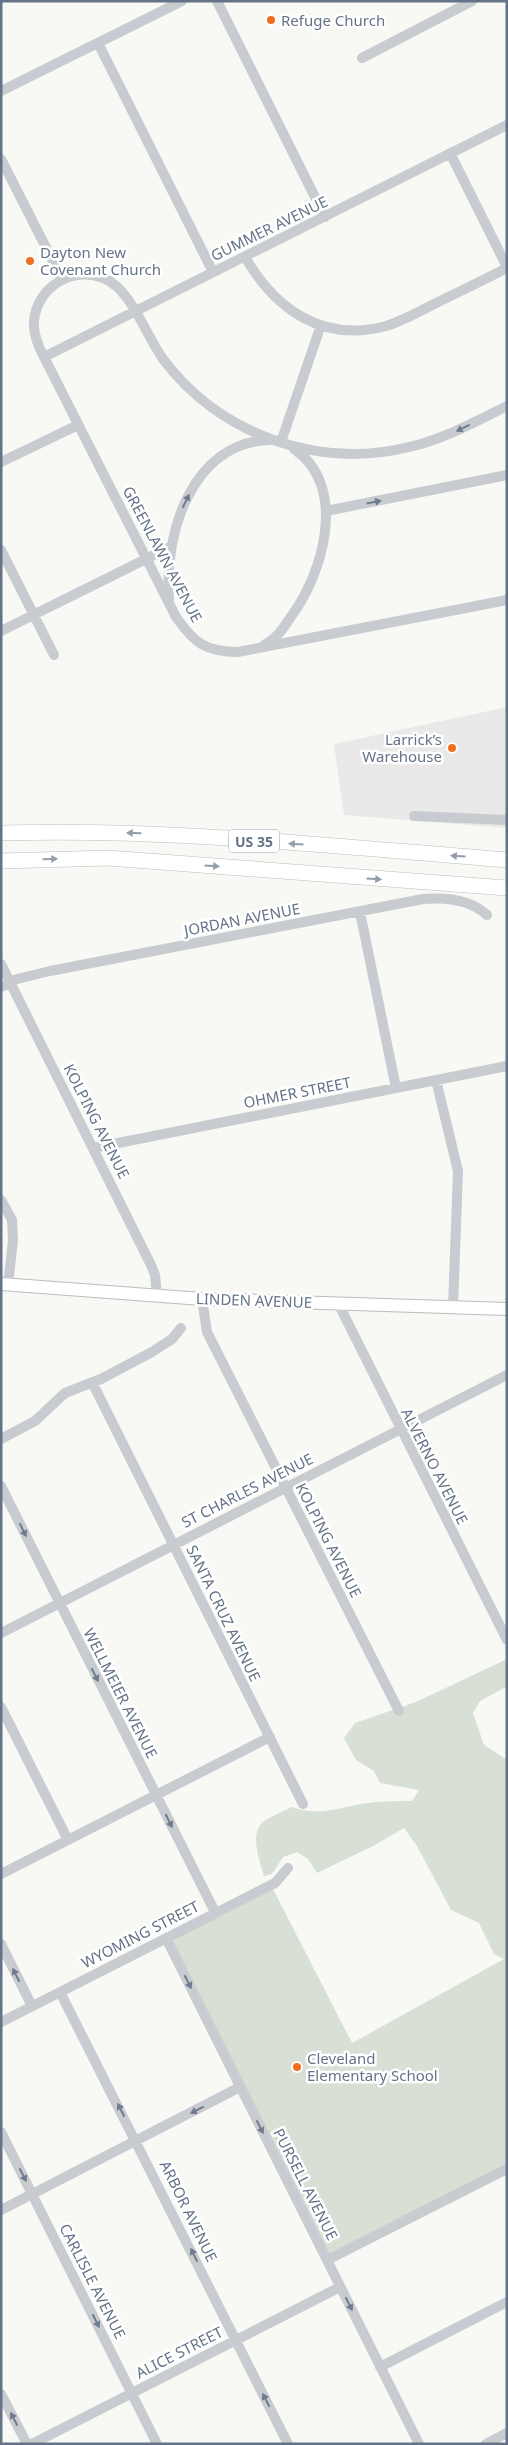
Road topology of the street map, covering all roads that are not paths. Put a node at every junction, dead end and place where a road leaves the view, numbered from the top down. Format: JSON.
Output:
{"nodes":[{"id":1,"x":182,"y":1,"type":"edge"},
{"id":2,"x":217,"y":1,"type":"edge"},
{"id":3,"x":472,"y":1,"type":"edge"},
{"id":4,"x":98,"y":43,"type":"junction"},
{"id":5,"x":362,"y":58,"type":"dead end"},
{"id":6,"x":1,"y":91,"type":"edge"},
{"id":7,"x":507,"y":125,"type":"edge"},
{"id":8,"x":450,"y":153,"type":"junction"},
{"id":9,"x":1,"y":159,"type":"edge"},
{"id":10,"x":325,"y":217,"type":"junction"},
{"id":11,"x":245,"y":257,"type":"junction"},
{"id":12,"x":507,"y":268,"type":"edge"},
{"id":13,"x":213,"y":272,"type":"junction"},
{"id":14,"x":62,"y":279,"type":"junction"},
{"id":15,"x":134,"y":312,"type":"junction"},
{"id":16,"x":321,"y":325,"type":"junction"},
{"id":17,"x":44,"y":357,"type":"junction"},
{"id":18,"x":507,"y":406,"type":"edge"},
{"id":19,"x":78,"y":425,"type":"junction"},
{"id":20,"x":270,"y":440,"type":"junction"},
{"id":21,"x":281,"y":442,"type":"junction"},
{"id":22,"x":292,"y":447,"type":"junction"},
{"id":23,"x":1,"y":462,"type":"edge"},
{"id":24,"x":507,"y":476,"type":"edge"},
{"id":25,"x":326,"y":511,"type":"junction"},
{"id":26,"x":170,"y":547,"type":"junction"},
{"id":27,"x":1,"y":550,"type":"edge"},
{"id":28,"x":147,"y":560,"type":"junction"},
{"id":29,"x":507,"y":600,"type":"edge"},
{"id":30,"x":170,"y":604,"type":"junction"},
{"id":31,"x":34,"y":615,"type":"junction"},
{"id":32,"x":1,"y":631,"type":"edge"},
{"id":33,"x":260,"y":647,"type":"junction"},
{"id":34,"x":54,"y":655,"type":"dead end"},
{"id":35,"x":414,"y":816,"type":"dead end"},
{"id":36,"x":507,"y":820,"type":"edge"},
{"id":37,"x":1,"y":833,"type":"edge"},
{"id":38,"x":507,"y":859,"type":"edge"},
{"id":39,"x":1,"y":861,"type":"edge"},
{"id":40,"x":507,"y":888,"type":"edge"},
{"id":41,"x":360,"y":912,"type":"junction"},
{"id":42,"x":487,"y":915,"type":"dead end"},
{"id":43,"x":1,"y":964,"type":"edge"},
{"id":44,"x":6,"y":985,"type":"edge"},
{"id":45,"x":507,"y":1066,"type":"edge"},
{"id":46,"x":436,"y":1080,"type":"junction"},
{"id":47,"x":396,"y":1088,"type":"junction"},
{"id":48,"x":93,"y":1148,"type":"junction"},
{"id":49,"x":1,"y":1200,"type":"edge"},
{"id":50,"x":5,"y":1285,"type":"edge"},
{"id":51,"x":157,"y":1295,"type":"junction"},
{"id":52,"x":202,"y":1299,"type":"junction"},
{"id":53,"x":338,"y":1303,"type":"junction"},
{"id":54,"x":453,"y":1307,"type":"junction"},
{"id":55,"x":507,"y":1309,"type":"edge"},
{"id":56,"x":181,"y":1328,"type":"dead end"},
{"id":57,"x":507,"y":1375,"type":"edge"},
{"id":58,"x":92,"y":1382,"type":"junction"},
{"id":59,"x":400,"y":1429,"type":"junction"},
{"id":60,"x":1,"y":1439,"type":"edge"},
{"id":61,"x":1,"y":1486,"type":"edge"},
{"id":62,"x":285,"y":1487,"type":"junction"},
{"id":63,"x":173,"y":1544,"type":"junction"},
{"id":64,"x":59,"y":1603,"type":"junction"},
{"id":65,"x":1,"y":1633,"type":"edge"},
{"id":66,"x":507,"y":1640,"type":"edge"},
{"id":67,"x":1,"y":1707,"type":"edge"},
{"id":68,"x":399,"y":1710,"type":"dead end"},
{"id":69,"x":270,"y":1737,"type":"junction"},
{"id":70,"x":156,"y":1795,"type":"junction"},
{"id":71,"x":303,"y":1804,"type":"dead end"},
{"id":72,"x":68,"y":1840,"type":"junction"},
{"id":73,"x":288,"y":1868,"type":"dead end"},
{"id":74,"x":1,"y":1874,"type":"edge"},
{"id":75,"x":215,"y":1912,"type":"junction"},
{"id":76,"x":166,"y":1938,"type":"junction"},
{"id":77,"x":1,"y":1944,"type":"edge"},
{"id":78,"x":60,"y":1992,"type":"junction"},
{"id":79,"x":32,"y":2006,"type":"junction"},
{"id":80,"x":1,"y":2022,"type":"edge"},
{"id":81,"x":240,"y":2087,"type":"junction"},
{"id":82,"x":1,"y":2132,"type":"edge"},
{"id":83,"x":137,"y":2140,"type":"junction"},
{"id":84,"x":507,"y":2169,"type":"edge"},
{"id":85,"x":32,"y":2194,"type":"junction"},
{"id":86,"x":1,"y":2210,"type":"edge"},
{"id":87,"x":327,"y":2260,"type":"junction"},
{"id":88,"x":340,"y":2287,"type":"junction"},
{"id":89,"x":507,"y":2302,"type":"edge"},
{"id":90,"x":236,"y":2340,"type":"junction"},
{"id":91,"x":380,"y":2367,"type":"junction"},
{"id":92,"x":132,"y":2393,"type":"junction"},
{"id":93,"x":1,"y":2394,"type":"edge"},
{"id":94,"x":507,"y":2433,"type":"edge"},
{"id":95,"x":27,"y":2444,"type":"edge"},
{"id":96,"x":32,"y":2444,"type":"edge"},
{"id":97,"x":157,"y":2444,"type":"edge"},
{"id":98,"x":288,"y":2444,"type":"edge"},
{"id":99,"x":419,"y":2444,"type":"edge"},
{"id":100,"x":486,"y":2444,"type":"edge"}],
"edges":[{"from":1,"to":4,"type":"street"},
{"from":2,"to":10,"type":"street"},
{"from":3,"to":5,"type":"street"},
{"from":4,"to":6,"type":"street"},
{"from":4,"to":13,"type":"street"},
{"from":7,"to":8,"type":"street","name":"GUMMER AVENUE"},
{"from":8,"to":10,"type":"street","name":"GUMMER AVENUE"},
{"from":8,"to":12,"type":"street"},
{"from":9,"to":14,"type":"street"},
{"from":10,"to":11,"type":"street","name":"GUMMER AVENUE"},
{"from":11,"to":13,"type":"street","name":"GUMMER AVENUE"},
{"from":11,"to":16,"type":"street"},
{"from":12,"to":16,"type":"street"},
{"from":13,"to":15,"type":"street","name":"GUMMER AVENUE"},
{"from":14,"to":15,"type":"street"},
{"from":14,"to":17,"type":"street","name":"GREENLAWN AVENUE"},
{"from":15,"to":17,"type":"street","name":"GUMMER AVENUE"},
{"from":15,"to":20,"type":"street"},
{"from":16,"to":21,"type":"street"},
{"from":17,"to":19,"type":"street","name":"GREENLAWN AVENUE"},
{"from":18,"to":22,"type":"street","one_way":true},
{"from":19,"to":23,"type":"street"},
{"from":19,"to":28,"type":"street","name":"GREENLAWN AVENUE"},
{"from":20,"to":21,"type":"street"},
{"from":26,"to":20,"type":"street","one_way":true},
{"from":21,"to":22,"type":"street"},
{"from":22,"to":25,"type":"street"},
{"from":25,"to":24,"type":"street","one_way":true},
{"from":25,"to":33,"type":"street"},
{"from":26,"to":28,"type":"street"},
{"from":26,"to":30,"type":"street"},
{"from":27,"to":31,"type":"street"},
{"from":28,"to":30,"type":"street","name":"GREENLAWN AVENUE"},
{"from":28,"to":31,"type":"street"},
{"from":29,"to":33,"type":"street","name":"GREENLAWN AVENUE"},
{"from":30,"to":33,"type":"street","name":"GREENLAWN AVENUE"},
{"from":31,"to":32,"type":"street"},
{"from":31,"to":34,"type":"street"},
{"from":35,"to":36,"type":"street"},
{"from":38,"to":37,"type":"highway","number":"US 35","one_way":true},
{"from":39,"to":40,"type":"highway","number":"US 35","one_way":true},
{"from":41,"to":42,"type":"street","name":"JORDAN AVENUE"},
{"from":41,"to":44,"type":"street","name":"JORDAN AVENUE"},
{"from":41,"to":47,"type":"street"},
{"from":43,"to":44,"type":"street","name":"KOLPING AVENUE"},
{"from":44,"to":48,"type":"street","name":"KOLPING AVENUE"},
{"from":45,"to":46,"type":"street","name":"OHMER STREET"},
{"from":46,"to":47,"type":"street","name":"OHMER STREET"},
{"from":46,"to":54,"type":"street"},
{"from":47,"to":48,"type":"street","name":"OHMER STREET"},
{"from":48,"to":51,"type":"street","name":"KOLPING AVENUE"},
{"from":49,"to":50,"type":"street"},
{"from":50,"to":51,"type":"main road","name":"LINDEN AVENUE"},
{"from":51,"to":52,"type":"main road","name":"LINDEN AVENUE"},
{"from":52,"to":53,"type":"main road","name":"LINDEN AVENUE"},
{"from":52,"to":62,"type":"street","name":"KOLPING AVENUE"},
{"from":53,"to":54,"type":"main road","name":"LINDEN AVENUE"},
{"from":53,"to":59,"type":"street","name":"ALVERNO AVENUE"},
{"from":54,"to":55,"type":"main road","name":"LINDEN AVENUE"},
{"from":56,"to":58,"type":"street"},
{"from":57,"to":59,"type":"street","name":"ST CHARLES AVENUE"},
{"from":58,"to":60,"type":"street"},
{"from":58,"to":63,"type":"street","name":"SANTA CRUZ AVENUE"},
{"from":59,"to":62,"type":"street","name":"ST CHARLES AVENUE"},
{"from":59,"to":66,"type":"street","name":"ALVERNO AVENUE"},
{"from":61,"to":64,"type":"street","name":"WELLMEIER AVENUE","one_way":true},
{"from":62,"to":63,"type":"street","name":"ST CHARLES AVENUE"},
{"from":62,"to":68,"type":"street","name":"KOLPING AVENUE"},
{"from":63,"to":64,"type":"street","name":"ST CHARLES AVENUE"},
{"from":63,"to":69,"type":"street","name":"SANTA CRUZ AVENUE"},
{"from":64,"to":65,"type":"street","name":"ST CHARLES AVENUE"},
{"from":64,"to":70,"type":"street","name":"WELLMEIER AVENUE","one_way":true},
{"from":67,"to":72,"type":"street"},
{"from":69,"to":70,"type":"street"},
{"from":69,"to":71,"type":"street","name":"SANTA CRUZ AVENUE"},
{"from":70,"to":72,"type":"street"},
{"from":70,"to":75,"type":"street","name":"WELLMEIER AVENUE","one_way":true},
{"from":72,"to":74,"type":"street"},
{"from":73,"to":75,"type":"street","name":"WYOMING STREET"},
{"from":75,"to":76,"type":"street","name":"WYOMING STREET"},
{"from":76,"to":78,"type":"street","name":"WYOMING STREET"},
{"from":76,"to":81,"type":"street","name":"PURSELL AVENUE","one_way":true},
{"from":79,"to":77,"type":"street","one_way":true},
{"from":78,"to":79,"type":"street","name":"WYOMING STREET"},
{"from":83,"to":78,"type":"street","name":"ARBOR AVENUE","one_way":true},
{"from":79,"to":80,"type":"street","name":"WYOMING STREET"},
{"from":81,"to":83,"type":"street","one_way":true},
{"from":81,"to":87,"type":"street","name":"PURSELL AVENUE","one_way":true},
{"from":82,"to":85,"type":"street","name":"CARLISLE AVENUE","one_way":true},
{"from":83,"to":85,"type":"street"},
{"from":90,"to":83,"type":"street","name":"ARBOR AVENUE","one_way":true},
{"from":84,"to":87,"type":"street"},
{"from":85,"to":86,"type":"street"},
{"from":85,"to":92,"type":"street","name":"CARLISLE AVENUE","one_way":true},
{"from":87,"to":88,"type":"street","name":"PURSELL AVENUE"},
{"from":88,"to":90,"type":"street","name":"ALICE STREET"},
{"from":88,"to":91,"type":"street","name":"PURSELL AVENUE","one_way":true},
{"from":89,"to":91,"type":"street"},
{"from":90,"to":92,"type":"street","name":"ALICE STREET"},
{"from":98,"to":90,"type":"street","name":"ARBOR AVENUE","one_way":true},
{"from":91,"to":99,"type":"street","name":"PURSELL AVENUE"},
{"from":92,"to":96,"type":"street","name":"ALICE STREET"},
{"from":92,"to":97,"type":"street","name":"CARLISLE AVENUE"},
{"from":95,"to":93,"type":"street","one_way":true},
{"from":94,"to":100,"type":"street"}]}
